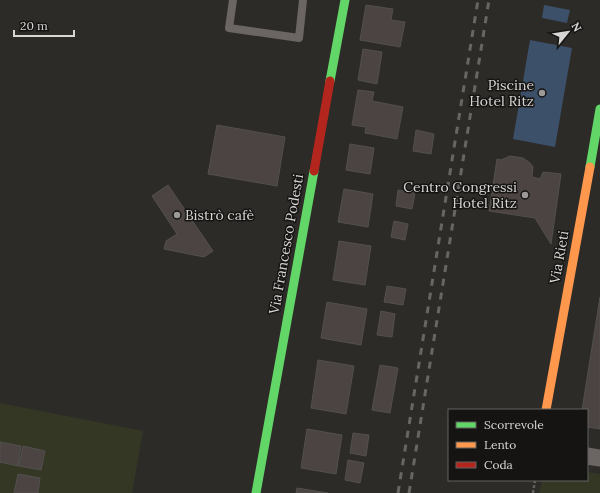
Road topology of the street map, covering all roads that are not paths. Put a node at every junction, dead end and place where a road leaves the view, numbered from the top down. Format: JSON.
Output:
{"nodes":[{"id":1,"x":233,"y":0,"type":"edge"},
{"id":2,"x":303,"y":0,"type":"edge"},
{"id":3,"x":345,"y":0,"type":"edge"},
{"id":4,"x":600,"y":109,"type":"edge"},
{"id":5,"x":546,"y":409,"type":"edge"},
{"id":6,"x":588,"y":456,"type":"edge"},
{"id":7,"x":600,"y":458,"type":"edge"},
{"id":8,"x":256,"y":493,"type":"edge"}],
"edges":[{"from":1,"to":2,"type":"lane"},
{"from":3,"to":8,"type":"main road","name":"Via Francesco Podesti"},
{"from":4,"to":5,"type":"main road","name":"Via Rieti"},
{"from":6,"to":7,"type":"street"}]}
